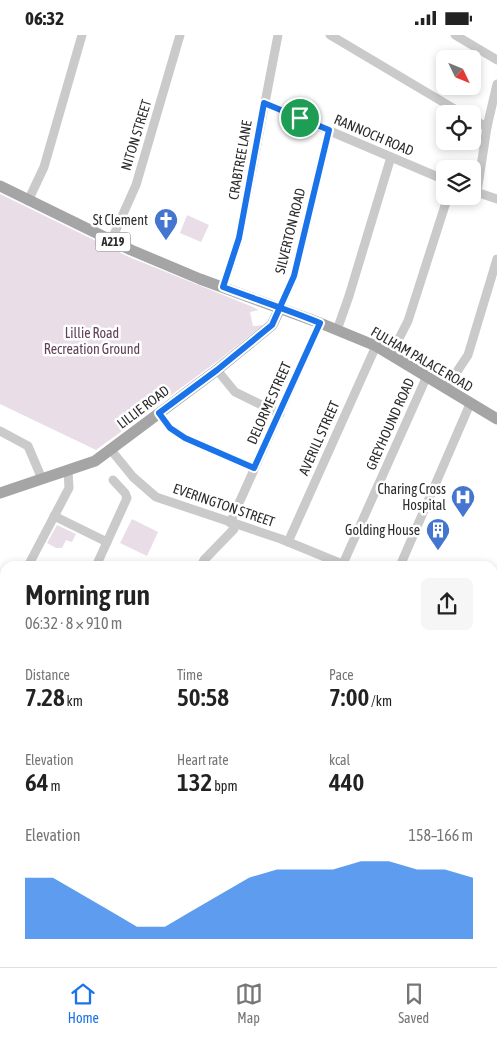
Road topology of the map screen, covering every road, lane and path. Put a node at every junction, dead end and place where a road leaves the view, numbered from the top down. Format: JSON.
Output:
{"nodes":[{"id":1,"x":82,"y":35,"type":"edge"},
{"id":2,"x":180,"y":35,"type":"edge"},
{"id":3,"x":278,"y":35,"type":"edge"},
{"id":4,"x":330,"y":35,"type":"edge"},
{"id":5,"x":455,"y":35,"type":"edge"},
{"id":6,"x":497,"y":60,"type":"edge"},
{"id":7,"x":497,"y":84,"type":"edge"},
{"id":8,"x":264,"y":103,"type":"junction"},
{"id":9,"x":448,"y":105,"type":"edge"},
{"id":10,"x":481,"y":124,"type":"edge"},
{"id":11,"x":488,"y":127,"type":"junction"},
{"id":12,"x":329,"y":130,"type":"junction"},
{"id":13,"x":391,"y":157,"type":"junction"},
{"id":14,"x":481,"y":161,"type":"edge"},
{"id":15,"x":436,"y":176,"type":"edge"},
{"id":16,"x":0,"y":186,"type":"edge"},
{"id":17,"x":481,"y":193,"type":"edge"},
{"id":18,"x":497,"y":199,"type":"edge"},
{"id":19,"x":28,"y":201,"type":"junction"},
{"id":20,"x":445,"y":205,"type":"edge"},
{"id":21,"x":111,"y":241,"type":"junction"},
{"id":22,"x":497,"y":259,"type":"edge"},
{"id":23,"x":223,"y":287,"type":"junction"},
{"id":24,"x":280,"y":308,"type":"junction"},
{"id":25,"x":320,"y":323,"type":"junction"},
{"id":26,"x":337,"y":330,"type":"junction"},
{"id":27,"x":376,"y":346,"type":"junction"},
{"id":28,"x":391,"y":355,"type":"junction"},
{"id":29,"x":217,"y":370,"type":"junction"},
{"id":30,"x":427,"y":376,"type":"junction"},
{"id":31,"x":446,"y":388,"type":"junction"},
{"id":32,"x":470,"y":404,"type":"junction"},
{"id":33,"x":159,"y":413,"type":"junction"},
{"id":34,"x":280,"y":414,"type":"junction"},
{"id":35,"x":497,"y":419,"type":"edge"},
{"id":36,"x":0,"y":431,"type":"edge"},
{"id":37,"x":111,"y":450,"type":"junction"},
{"id":38,"x":254,"y":468,"type":"junction"},
{"id":39,"x":68,"y":471,"type":"junction"},
{"id":40,"x":42,"y":479,"type":"junction"},
{"id":41,"x":113,"y":480,"type":"dead end"},
{"id":42,"x":0,"y":493,"type":"edge"},
{"id":43,"x":54,"y":516,"type":"junction"},
{"id":44,"x":233,"y":524,"type":"junction"},
{"id":45,"x":107,"y":542,"type":"junction"},
{"id":46,"x":288,"y":542,"type":"junction"},
{"id":47,"x":31,"y":561,"type":"edge"},
{"id":48,"x":98,"y":561,"type":"edge"},
{"id":49,"x":203,"y":561,"type":"edge"},
{"id":50,"x":332,"y":561,"type":"edge"},
{"id":51,"x":346,"y":561,"type":"edge"},
{"id":52,"x":402,"y":561,"type":"edge"}],
"edges":[{"from":1,"to":19,"type":"street"},
{"from":2,"to":21,"type":"street","name":"NITON STREET"},
{"from":3,"to":8,"type":"street","name":"CRABTREE LANE"},
{"from":4,"to":9,"type":"street"},
{"from":5,"to":6,"type":"street"},
{"from":7,"to":11,"type":"street"},
{"from":8,"to":12,"type":"street","name":"RANNOCH ROAD"},
{"from":8,"to":23,"type":"street","name":"CRABTREE LANE"},
{"from":10,"to":11,"type":"street"},
{"from":11,"to":14,"type":"street"},
{"from":12,"to":13,"type":"street","name":"RANNOCH ROAD"},
{"from":12,"to":24,"type":"street","name":"SILVERTON ROAD"},
{"from":13,"to":15,"type":"street","name":"RANNOCH ROAD"},
{"from":13,"to":26,"type":"street"},
{"from":16,"to":19,"type":"main road","name":"FULHAM PALACE ROAD","number":"A219"},
{"from":17,"to":18,"type":"street"},
{"from":19,"to":21,"type":"main road","name":"FULHAM PALACE ROAD","number":"A219"},
{"from":20,"to":28,"type":"street"},
{"from":21,"to":23,"type":"main road","name":"FULHAM PALACE ROAD","number":"A219"},
{"from":22,"to":31,"type":"street"},
{"from":23,"to":24,"type":"main road","name":"FULHAM PALACE ROAD","number":"A219"},
{"from":24,"to":25,"type":"main road","name":"FULHAM PALACE ROAD","number":"A219"},
{"from":24,"to":29,"type":"main road","name":"LILLIE ROAD"},
{"from":25,"to":26,"type":"main road","name":"FULHAM PALACE ROAD","number":"A219"},
{"from":25,"to":34,"type":"street","name":"DELORME STREET"},
{"from":26,"to":27,"type":"main road","name":"FULHAM PALACE ROAD","number":"A219"},
{"from":27,"to":28,"type":"main road","name":"FULHAM PALACE ROAD","number":"A219"},
{"from":27,"to":46,"type":"street","name":"AVERILL STREET"},
{"from":28,"to":30,"type":"main road","name":"FULHAM PALACE ROAD","number":"A219"},
{"from":29,"to":33,"type":"main road","name":"LILLIE ROAD"},
{"from":29,"to":34,"type":"street"},
{"from":30,"to":31,"type":"main road","name":"FULHAM PALACE ROAD","number":"A219"},
{"from":30,"to":51,"type":"street","name":"GREYHOUND ROAD"},
{"from":31,"to":32,"type":"main road","name":"FULHAM PALACE ROAD","number":"A219"},
{"from":32,"to":35,"type":"main road","name":"FULHAM PALACE ROAD","number":"A219"},
{"from":32,"to":52,"type":"street"},
{"from":33,"to":37,"type":"main road","name":"LILLIE ROAD"},
{"from":33,"to":38,"type":"street"},
{"from":34,"to":38,"type":"street","name":"DELORME STREET"},
{"from":36,"to":40,"type":"street"},
{"from":37,"to":39,"type":"main road","name":"LILLIE ROAD"},
{"from":37,"to":44,"type":"street","name":"EVERINGTON STREET"},
{"from":38,"to":44,"type":"street","name":"DELORME STREET"},
{"from":39,"to":40,"type":"main road","name":"LILLIE ROAD"},
{"from":39,"to":43,"type":"street"},
{"from":40,"to":42,"type":"main road","name":"LILLIE ROAD"},
{"from":41,"to":45,"type":"street"},
{"from":43,"to":45,"type":"street"},
{"from":43,"to":47,"type":"street"},
{"from":44,"to":46,"type":"street","name":"EVERINGTON STREET"},
{"from":44,"to":49,"type":"street","name":"DELORME STREET"},
{"from":45,"to":48,"type":"street"},
{"from":46,"to":50,"type":"street","name":"EVERINGTON STREET"}]}
